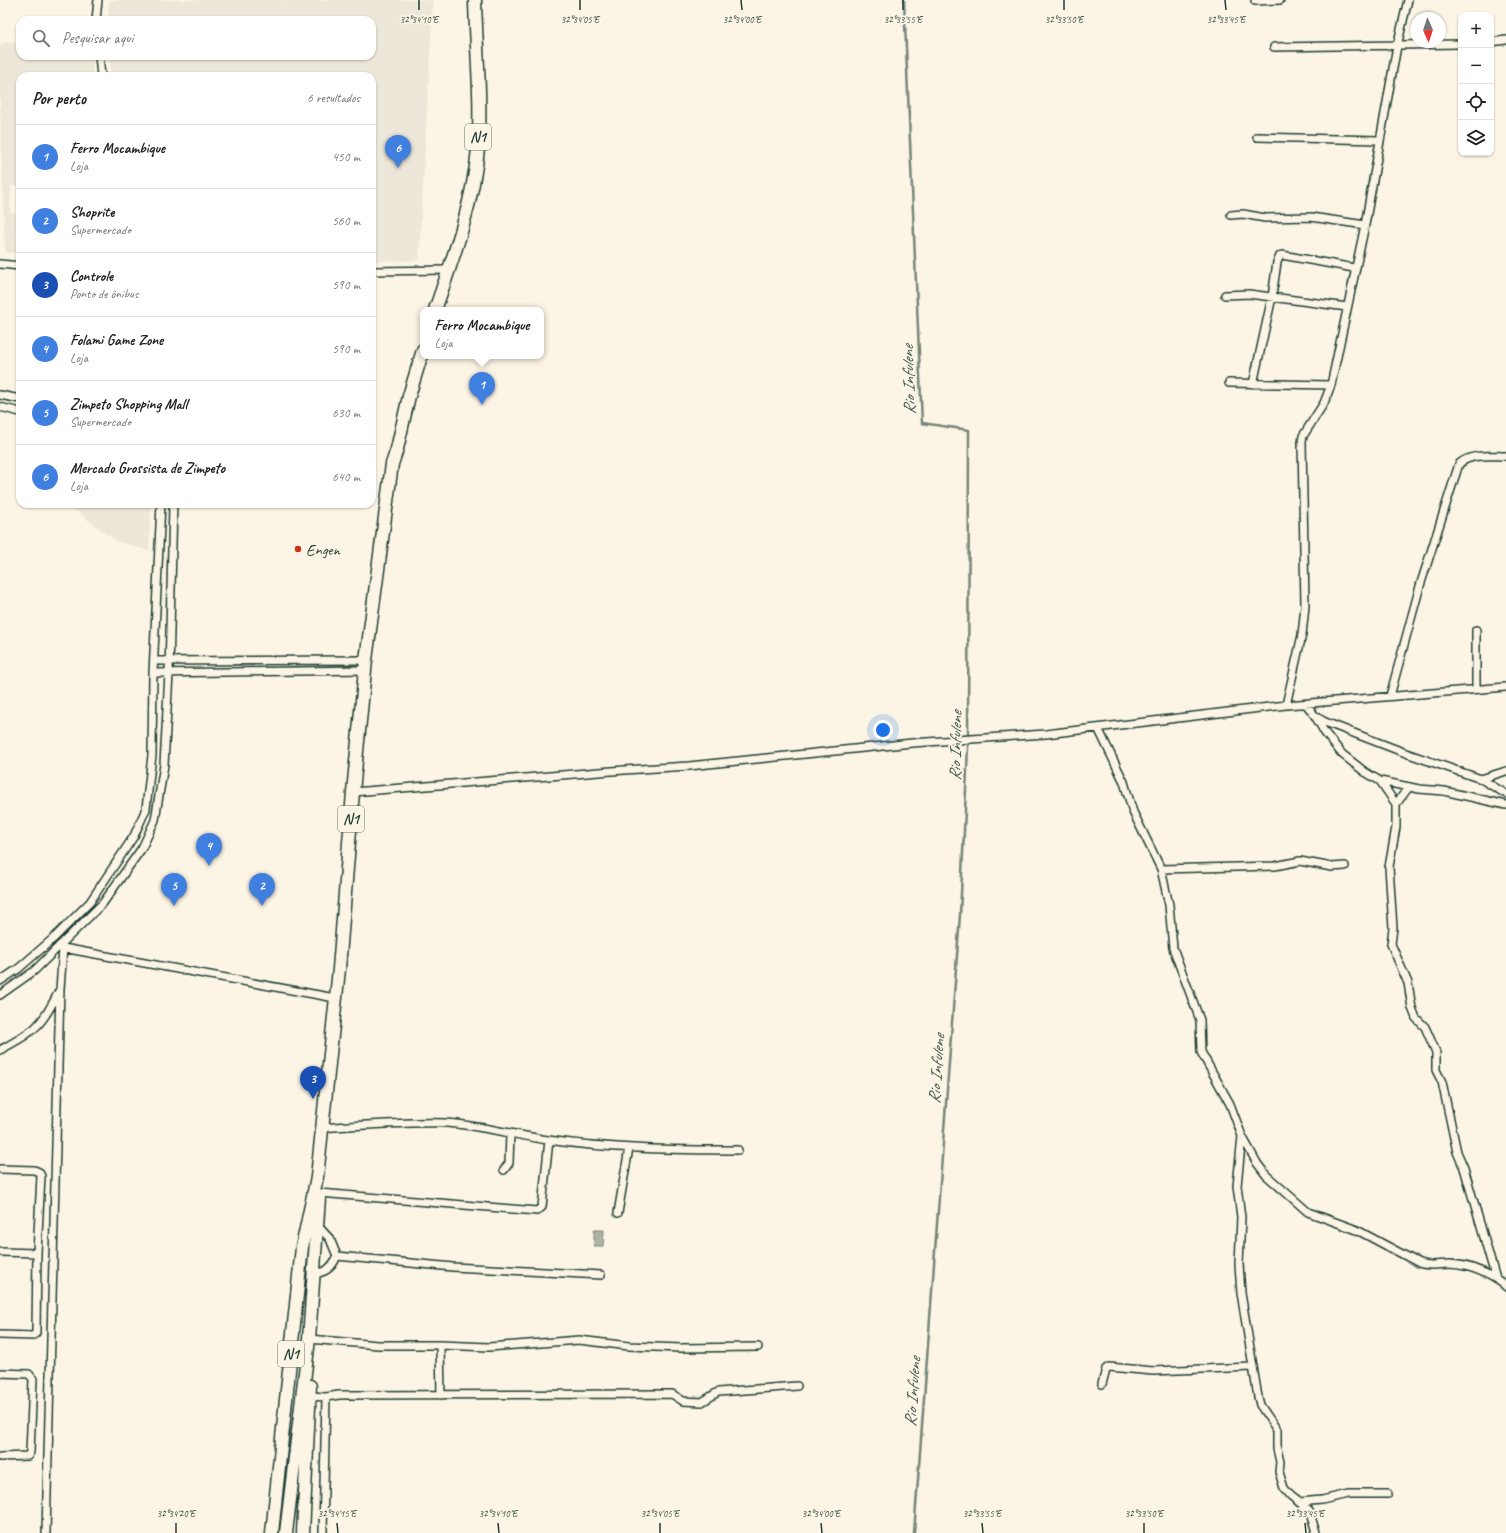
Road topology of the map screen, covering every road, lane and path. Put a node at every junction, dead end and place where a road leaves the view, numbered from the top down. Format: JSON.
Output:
{"nodes":[{"id":1,"x":98,"y":0,"type":"edge"},
{"id":2,"x":475,"y":0,"type":"edge"},
{"id":3,"x":1280,"y":0,"type":"edge"},
{"id":4,"x":1408,"y":0,"type":"edge"},
{"id":5,"x":1255,"y":1,"type":"dead end"},
{"id":6,"x":96,"y":16,"type":"edge"},
{"id":7,"x":1506,"y":40,"type":"edge"},
{"id":8,"x":1494,"y":42,"type":"edge"},
{"id":9,"x":1458,"y":44,"type":"edge"},
{"id":10,"x":1397,"y":46,"type":"junction"},
{"id":11,"x":1274,"y":47,"type":"dead end"},
{"id":12,"x":100,"y":60,"type":"edge"},
{"id":13,"x":101,"y":72,"type":"edge"},
{"id":14,"x":1257,"y":137,"type":"dead end"},
{"id":15,"x":1379,"y":140,"type":"junction"},
{"id":16,"x":1231,"y":214,"type":"dead end"},
{"id":17,"x":1364,"y":225,"type":"junction"},
{"id":18,"x":0,"y":264,"type":"edge"},
{"id":19,"x":16,"y":266,"type":"edge"},
{"id":20,"x":1354,"y":268,"type":"junction"},
{"id":21,"x":450,"y":270,"type":"junction"},
{"id":22,"x":376,"y":271,"type":"edge"},
{"id":23,"x":1225,"y":295,"type":"dead end"},
{"id":24,"x":1272,"y":297,"type":"junction"},
{"id":25,"x":436,"y":307,"type":"edge"},
{"id":26,"x":1347,"y":307,"type":"junction"},
{"id":27,"x":420,"y":359,"type":"edge"},
{"id":28,"x":1229,"y":383,"type":"dead end"},
{"id":29,"x":1253,"y":384,"type":"junction"},
{"id":30,"x":1331,"y":385,"type":"junction"},
{"id":31,"x":0,"y":395,"type":"edge"},
{"id":32,"x":16,"y":398,"type":"edge"},
{"id":33,"x":0,"y":407,"type":"edge"},
{"id":34,"x":16,"y":411,"type":"edge"},
{"id":35,"x":1506,"y":456,"type":"edge"},
{"id":36,"x":162,"y":508,"type":"edge"},
{"id":37,"x":174,"y":508,"type":"edge"},
{"id":38,"x":1476,"y":630,"type":"dead end"},
{"id":39,"x":170,"y":660,"type":"junction"},
{"id":40,"x":154,"y":661,"type":"junction"},
{"id":41,"x":366,"y":665,"type":"junction"},
{"id":42,"x":153,"y":673,"type":"junction"},
{"id":43,"x":169,"y":673,"type":"junction"},
{"id":44,"x":1506,"y":687,"type":"edge"},
{"id":45,"x":1476,"y":688,"type":"junction"},
{"id":46,"x":1390,"y":696,"type":"junction"},
{"id":47,"x":1306,"y":704,"type":"junction"},
{"id":48,"x":1286,"y":705,"type":"junction"},
{"id":49,"x":1315,"y":716,"type":"junction"},
{"id":50,"x":1098,"y":728,"type":"junction"},
{"id":51,"x":1506,"y":771,"type":"edge"},
{"id":52,"x":1481,"y":779,"type":"junction"},
{"id":53,"x":1380,"y":781,"type":"junction"},
{"id":54,"x":1409,"y":787,"type":"junction"},
{"id":55,"x":353,"y":792,"type":"junction"},
{"id":56,"x":1506,"y":794,"type":"edge"},
{"id":57,"x":1396,"y":804,"type":"junction"},
{"id":58,"x":1506,"y":805,"type":"edge"},
{"id":59,"x":1344,"y":866,"type":"dead end"},
{"id":60,"x":1161,"y":869,"type":"junction"},
{"id":61,"x":61,"y":947,"type":"junction"},
{"id":62,"x":0,"y":981,"type":"edge"},
{"id":63,"x":60,"y":989,"type":"junction"},
{"id":64,"x":0,"y":995,"type":"edge"},
{"id":65,"x":335,"y":998,"type":"junction"},
{"id":66,"x":0,"y":1050,"type":"edge"},
{"id":67,"x":322,"y":1128,"type":"junction"},
{"id":68,"x":510,"y":1134,"type":"junction"},
{"id":69,"x":1242,"y":1136,"type":"junction"},
{"id":70,"x":549,"y":1140,"type":"junction"},
{"id":71,"x":628,"y":1148,"type":"junction"},
{"id":72,"x":738,"y":1150,"type":"dead end"},
{"id":73,"x":0,"y":1169,"type":"edge"},
{"id":74,"x":504,"y":1170,"type":"dead end"},
{"id":75,"x":317,"y":1177,"type":"junction"},
{"id":76,"x":319,"y":1193,"type":"junction"},
{"id":77,"x":618,"y":1212,"type":"dead end"},
{"id":78,"x":318,"y":1226,"type":"junction"},
{"id":79,"x":0,"y":1252,"type":"edge"},
{"id":80,"x":37,"y":1254,"type":"junction"},
{"id":81,"x":337,"y":1256,"type":"junction"},
{"id":82,"x":314,"y":1274,"type":"junction"},
{"id":83,"x":601,"y":1275,"type":"dead end"},
{"id":84,"x":1496,"y":1279,"type":"junction"},
{"id":85,"x":1506,"y":1286,"type":"edge"},
{"id":86,"x":0,"y":1335,"type":"edge"},
{"id":87,"x":309,"y":1341,"type":"junction"},
{"id":88,"x":440,"y":1345,"type":"junction"},
{"id":89,"x":758,"y":1347,"type":"dead end"},
{"id":90,"x":1253,"y":1367,"type":"junction"},
{"id":91,"x":0,"y":1373,"type":"edge"},
{"id":92,"x":1102,"y":1384,"type":"dead end"},
{"id":93,"x":797,"y":1386,"type":"dead end"},
{"id":94,"x":440,"y":1395,"type":"junction"},
{"id":95,"x":310,"y":1396,"type":"junction"},
{"id":96,"x":326,"y":1397,"type":"junction"},
{"id":97,"x":0,"y":1457,"type":"edge"},
{"id":98,"x":1388,"y":1494,"type":"dead end"},
{"id":99,"x":1299,"y":1502,"type":"junction"},
{"id":100,"x":46,"y":1533,"type":"edge"},
{"id":101,"x":272,"y":1533,"type":"edge"},
{"id":102,"x":286,"y":1533,"type":"edge"},
{"id":103,"x":303,"y":1533,"type":"edge"},
{"id":104,"x":323,"y":1533,"type":"edge"},
{"id":105,"x":1316,"y":1533,"type":"edge"}],
"edges":[{"from":1,"to":6,"type":"street"},
{"from":2,"to":21,"type":"highway","number":"N1"},
{"from":3,"to":5,"type":"street"},
{"from":4,"to":10,"type":"street"},
{"from":7,"to":8,"type":"street"},
{"from":9,"to":10,"type":"street"},
{"from":10,"to":11,"type":"street"},
{"from":10,"to":15,"type":"street"},
{"from":12,"to":13,"type":"street"},
{"from":14,"to":15,"type":"street"},
{"from":15,"to":17,"type":"street"},
{"from":16,"to":17,"type":"street"},
{"from":17,"to":20,"type":"street"},
{"from":18,"to":19,"type":"street"},
{"from":20,"to":24,"type":"street"},
{"from":20,"to":26,"type":"street"},
{"from":21,"to":22,"type":"street"},
{"from":21,"to":25,"type":"highway","number":"N1"},
{"from":23,"to":24,"type":"street"},
{"from":24,"to":26,"type":"street"},
{"from":24,"to":29,"type":"street"},
{"from":26,"to":30,"type":"street"},
{"from":27,"to":41,"type":"highway","number":"N1"},
{"from":28,"to":29,"type":"street"},
{"from":29,"to":30,"type":"street"},
{"from":30,"to":48,"type":"street"},
{"from":31,"to":32,"type":"street"},
{"from":33,"to":34,"type":"street"},
{"from":35,"to":46,"type":"street"},
{"from":36,"to":40,"type":"street"},
{"from":37,"to":39,"type":"street"},
{"from":38,"to":45,"type":"street"},
{"from":39,"to":40,"type":"street"},
{"from":39,"to":41,"type":"street"},
{"from":39,"to":43,"type":"street"},
{"from":40,"to":42,"type":"street"},
{"from":41,"to":43,"type":"street"},
{"from":41,"to":55,"type":"highway","number":"N1"},
{"from":42,"to":43,"type":"street"},
{"from":42,"to":62,"type":"street"},
{"from":43,"to":61,"type":"street"},
{"from":44,"to":45,"type":"street"},
{"from":45,"to":46,"type":"street"},
{"from":46,"to":47,"type":"street"},
{"from":47,"to":48,"type":"street"},
{"from":47,"to":49,"type":"street"},
{"from":48,"to":50,"type":"street"},
{"from":49,"to":52,"type":"street"},
{"from":49,"to":53,"type":"street"},
{"from":50,"to":55,"type":"street"},
{"from":50,"to":60,"type":"street"},
{"from":51,"to":52,"type":"street"},
{"from":52,"to":56,"type":"street"},
{"from":53,"to":54,"type":"street"},
{"from":53,"to":57,"type":"street"},
{"from":54,"to":57,"type":"street"},
{"from":54,"to":58,"type":"street"},
{"from":55,"to":65,"type":"highway","number":"N1"},
{"from":57,"to":84,"type":"street"},
{"from":59,"to":60,"type":"street"},
{"from":60,"to":69,"type":"street"},
{"from":61,"to":63,"type":"street"},
{"from":61,"to":64,"type":"street"},
{"from":61,"to":65,"type":"street"},
{"from":63,"to":66,"type":"street"},
{"from":63,"to":100,"type":"street"},
{"from":65,"to":67,"type":"highway","number":"N1"},
{"from":67,"to":68,"type":"street"},
{"from":67,"to":75,"type":"highway","number":"N1"},
{"from":68,"to":70,"type":"street"},
{"from":68,"to":74,"type":"street"},
{"from":69,"to":84,"type":"street"},
{"from":69,"to":90,"type":"street"},
{"from":70,"to":71,"type":"street"},
{"from":70,"to":76,"type":"street"},
{"from":71,"to":72,"type":"street"},
{"from":71,"to":77,"type":"street"},
{"from":73,"to":80,"type":"street"},
{"from":75,"to":76,"type":"highway","number":"N1"},
{"from":75,"to":101,"type":"highway","number":"N1"},
{"from":76,"to":78,"type":"highway","number":"N1"},
{"from":78,"to":81,"type":"street"},
{"from":78,"to":82,"type":"highway","number":"N1"},
{"from":79,"to":80,"type":"street"},
{"from":80,"to":86,"type":"street"},
{"from":81,"to":82,"type":"street"},
{"from":81,"to":83,"type":"street"},
{"from":82,"to":87,"type":"highway","number":"N1"},
{"from":84,"to":85,"type":"street"},
{"from":87,"to":88,"type":"street"},
{"from":87,"to":95,"type":"highway"},
{"from":87,"to":102,"type":"highway","number":"N1"},
{"from":88,"to":89,"type":"street"},
{"from":88,"to":94,"type":"street"},
{"from":90,"to":92,"type":"street"},
{"from":90,"to":99,"type":"street"},
{"from":91,"to":97,"type":"street"},
{"from":93,"to":94,"type":"street"},
{"from":94,"to":96,"type":"street"},
{"from":95,"to":96,"type":"street"},
{"from":95,"to":103,"type":"highway"},
{"from":96,"to":104,"type":"street"},
{"from":98,"to":99,"type":"street"},
{"from":99,"to":105,"type":"street"}]}
